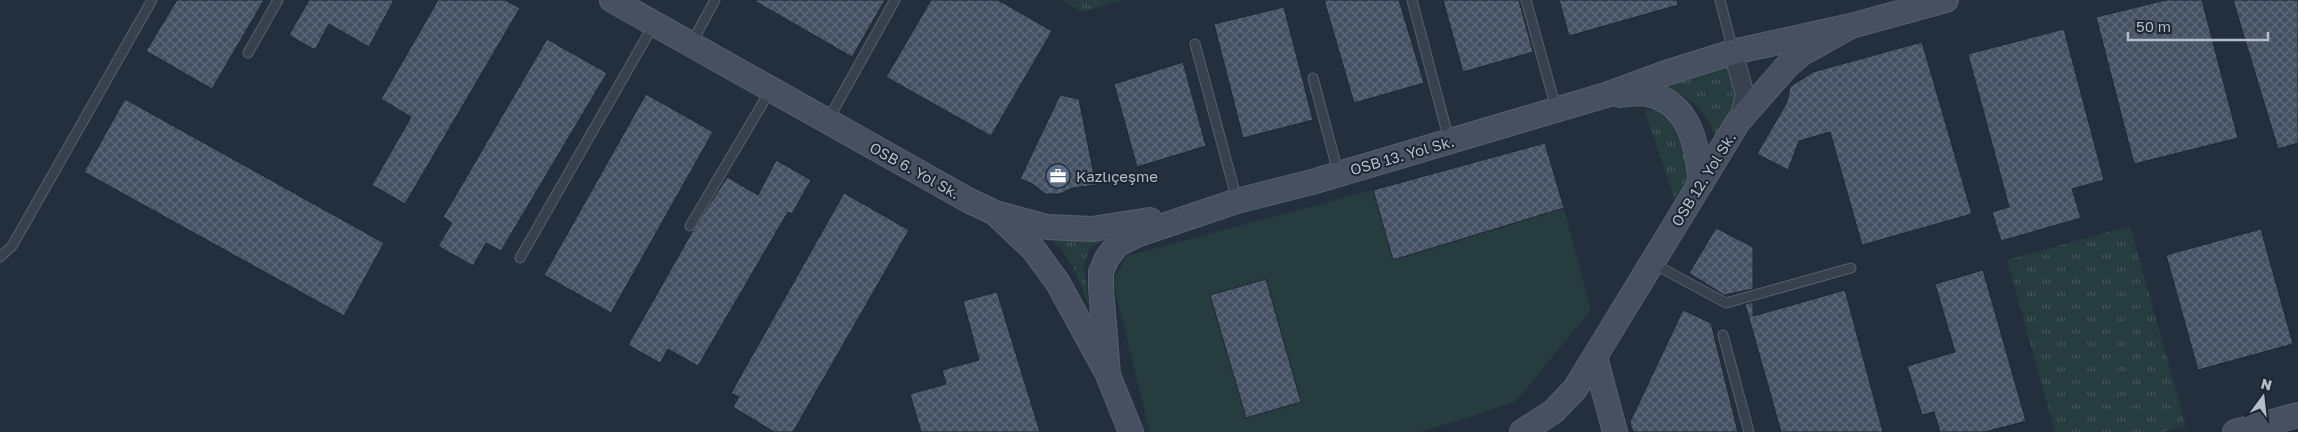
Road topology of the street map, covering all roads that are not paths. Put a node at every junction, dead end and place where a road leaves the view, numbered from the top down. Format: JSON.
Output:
{"nodes":[{"id":1,"x":152,"y":0,"type":"edge"},
{"id":2,"x":278,"y":0,"type":"edge"},
{"id":3,"x":612,"y":0,"type":"edge"},
{"id":4,"x":716,"y":0,"type":"edge"},
{"id":5,"x":895,"y":0,"type":"edge"},
{"id":6,"x":1412,"y":0,"type":"edge"},
{"id":7,"x":1526,"y":0,"type":"edge"},
{"id":8,"x":1720,"y":0,"type":"edge"},
{"id":9,"x":1946,"y":0,"type":"edge"},
{"id":10,"x":654,"y":23,"type":"junction"},
{"id":11,"x":1851,"y":26,"type":"junction"},
{"id":12,"x":691,"y":44,"type":"junction"},
{"id":13,"x":1195,"y":44,"type":"dead end"},
{"id":14,"x":1733,"y":52,"type":"junction"},
{"id":15,"x":248,"y":53,"type":"dead end"},
{"id":16,"x":1313,"y":78,"type":"dead end"},
{"id":17,"x":771,"y":89,"type":"junction"},
{"id":18,"x":1606,"y":95,"type":"junction"},
{"id":19,"x":1556,"y":110,"type":"junction"},
{"id":20,"x":828,"y":121,"type":"junction"},
{"id":21,"x":1738,"y":122,"type":"junction"},
{"id":22,"x":1450,"y":141,"type":"junction"},
{"id":23,"x":1339,"y":174,"type":"junction"},
{"id":24,"x":1701,"y":183,"type":"junction"},
{"id":25,"x":1237,"y":201,"type":"junction"},
{"id":26,"x":996,"y":213,"type":"junction"},
{"id":27,"x":1196,"y":214,"type":"junction"},
{"id":28,"x":690,"y":226,"type":"dead end"},
{"id":29,"x":0,"y":256,"type":"edge"},
{"id":30,"x":520,"y":258,"type":"dead end"},
{"id":31,"x":1652,"y":263,"type":"junction"},
{"id":32,"x":1852,"y":268,"type":"dead end"},
{"id":33,"x":1723,"y":335,"type":"dead end"},
{"id":34,"x":1595,"y":357,"type":"junction"},
{"id":35,"x":1108,"y":375,"type":"junction"},
{"id":36,"x":2298,"y":415,"type":"edge"},
{"id":37,"x":1120,"y":432,"type":"edge"},
{"id":38,"x":1131,"y":432,"type":"edge"},
{"id":39,"x":1522,"y":432,"type":"edge"},
{"id":40,"x":1615,"y":432,"type":"edge"},
{"id":41,"x":1749,"y":432,"type":"edge"},
{"id":42,"x":2235,"y":432,"type":"edge"}],
"edges":[{"from":1,"to":29,"type":"lane"},
{"from":2,"to":15,"type":"lane"},
{"from":3,"to":10,"type":"main road","name":"OSB 6. Yol Sk."},
{"from":4,"to":12,"type":"lane"},
{"from":5,"to":20,"type":"lane"},
{"from":6,"to":22,"type":"lane"},
{"from":7,"to":19,"type":"lane"},
{"from":8,"to":14,"type":"lane"},
{"from":9,"to":11,"type":"main road","name":"OSB 12. Yol Sk."},
{"from":10,"to":12,"type":"main road","name":"OSB 6. Yol Sk."},
{"from":10,"to":30,"type":"lane"},
{"from":11,"to":14,"type":"main road"},
{"from":11,"to":21,"type":"main road","name":"OSB 12. Yol Sk."},
{"from":12,"to":17,"type":"main road","name":"OSB 6. Yol Sk."},
{"from":13,"to":25,"type":"lane"},
{"from":14,"to":18,"type":"main road"},
{"from":14,"to":21,"type":"street"},
{"from":16,"to":23,"type":"lane"},
{"from":17,"to":20,"type":"main road","name":"OSB 6. Yol Sk."},
{"from":17,"to":28,"type":"lane"},
{"from":18,"to":19,"type":"main road","name":"OSB 13. Yol Sk."},
{"from":18,"to":24,"type":"main road"},
{"from":19,"to":22,"type":"main road","name":"OSB 13. Yol Sk."},
{"from":20,"to":26,"type":"main road","name":"OSB 6. Yol Sk."},
{"from":21,"to":24,"type":"main road","name":"OSB 12. Yol Sk."},
{"from":22,"to":23,"type":"main road","name":"OSB 13. Yol Sk."},
{"from":23,"to":25,"type":"main road","name":"OSB 13. Yol Sk."},
{"from":24,"to":31,"type":"main road","name":"OSB 12. Yol Sk."},
{"from":25,"to":27,"type":"main road","name":"OSB 13. Yol Sk."},
{"from":26,"to":27,"type":"main road"},
{"from":26,"to":35,"type":"main road","name":"OSB 6. Yol Sk."},
{"from":27,"to":35,"type":"main road"},
{"from":31,"to":32,"type":"lane"},
{"from":31,"to":34,"type":"main road","name":"OSB 12. Yol Sk."},
{"from":33,"to":41,"type":"lane"},
{"from":34,"to":39,"type":"main road","name":"OSB 12. Yol Sk."},
{"from":34,"to":40,"type":"main road"},
{"from":35,"to":37,"type":"main road","name":"OSB 6. Yol Sk."},
{"from":35,"to":38,"type":"main road"},
{"from":36,"to":42,"type":"main road"}]}
